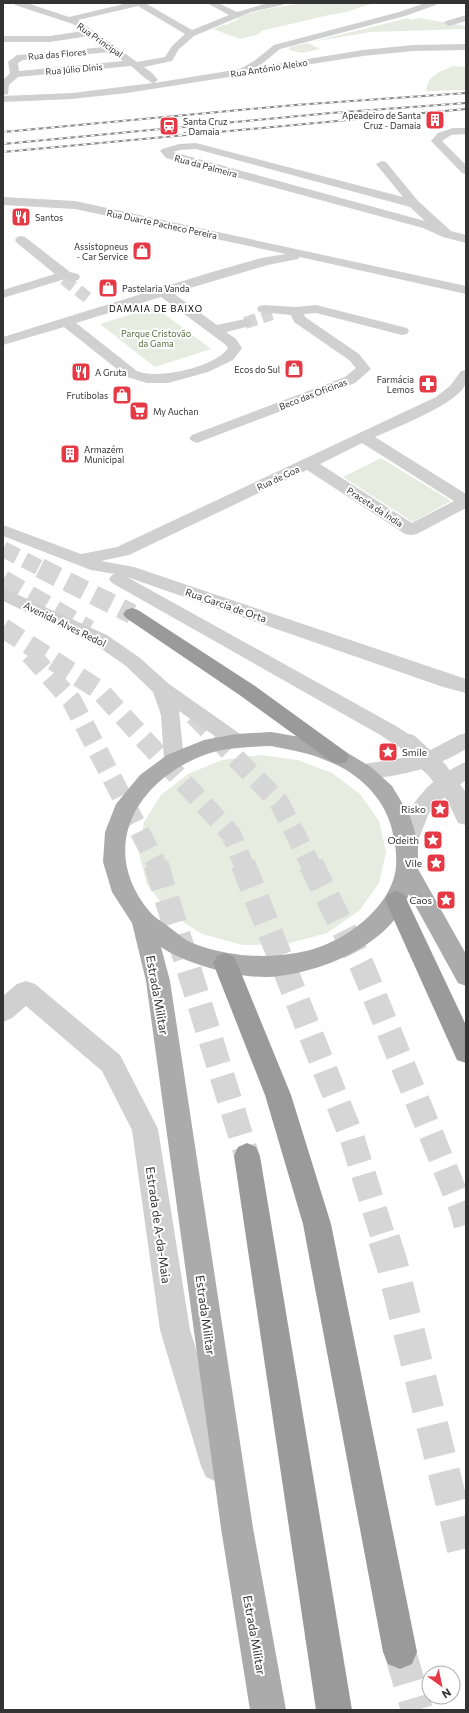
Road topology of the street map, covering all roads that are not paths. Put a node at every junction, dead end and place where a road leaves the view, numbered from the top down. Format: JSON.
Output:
{"nodes":[{"id":1,"x":18,"y":3,"type":"edge"},
{"id":2,"x":139,"y":3,"type":"edge"},
{"id":3,"x":211,"y":3,"type":"edge"},
{"id":4,"x":280,"y":3,"type":"edge"},
{"id":5,"x":433,"y":3,"type":"edge"},
{"id":6,"x":237,"y":15,"type":"junction"},
{"id":7,"x":466,"y":18,"type":"edge"},
{"id":8,"x":68,"y":19,"type":"junction"},
{"id":9,"x":42,"y":22,"type":"dead end"},
{"id":10,"x":449,"y":23,"type":"dead end"},
{"id":11,"x":91,"y":33,"type":"junction"},
{"id":12,"x":191,"y":34,"type":"junction"},
{"id":13,"x":3,"y":40,"type":"edge"},
{"id":14,"x":466,"y":42,"type":"edge"},
{"id":15,"x":277,"y":47,"type":"junction"},
{"id":16,"x":466,"y":47,"type":"edge"},
{"id":17,"x":113,"y":49,"type":"junction"},
{"id":18,"x":309,"y":56,"type":"junction"},
{"id":19,"x":3,"y":60,"type":"edge"},
{"id":20,"x":16,"y":60,"type":"junction"},
{"id":21,"x":135,"y":64,"type":"junction"},
{"id":22,"x":257,"y":64,"type":"junction"},
{"id":23,"x":218,"y":71,"type":"junction"},
{"id":24,"x":15,"y":74,"type":"junction"},
{"id":25,"x":235,"y":74,"type":"junction"},
{"id":26,"x":153,"y":80,"type":"junction"},
{"id":27,"x":73,"y":92,"type":"junction"},
{"id":28,"x":3,"y":97,"type":"edge"},
{"id":29,"x":3,"y":108,"type":"edge"},
{"id":30,"x":466,"y":131,"type":"edge"},
{"id":31,"x":382,"y":164,"type":"dead end"},
{"id":32,"x":466,"y":171,"type":"edge"},
{"id":33,"x":3,"y":201,"type":"edge"},
{"id":34,"x":414,"y":204,"type":"junction"},
{"id":35,"x":3,"y":208,"type":"edge"},
{"id":36,"x":447,"y":234,"type":"junction"},
{"id":37,"x":466,"y":239,"type":"edge"},
{"id":38,"x":21,"y":240,"type":"dead end"},
{"id":39,"x":242,"y":252,"type":"junction"},
{"id":40,"x":303,"y":255,"type":"junction"},
{"id":41,"x":319,"y":257,"type":"junction"},
{"id":42,"x":257,"y":264,"type":"junction"},
{"id":43,"x":217,"y":275,"type":"junction"},
{"id":44,"x":466,"y":290,"type":"edge"},
{"id":45,"x":163,"y":292,"type":"junction"},
{"id":46,"x":3,"y":294,"type":"edge"},
{"id":47,"x":271,"y":311,"type":"tunnel mouth"},
{"id":48,"x":296,"y":311,"type":"junction"},
{"id":49,"x":241,"y":321,"type":"tunnel mouth"},
{"id":50,"x":67,"y":322,"type":"junction"},
{"id":51,"x":215,"y":330,"type":"junction"},
{"id":52,"x":402,"y":330,"type":"dead end"},
{"id":53,"x":3,"y":341,"type":"edge"},
{"id":54,"x":466,"y":374,"type":"edge"},
{"id":55,"x":363,"y":437,"type":"junction"},
{"id":56,"x":197,"y":438,"type":"dead end"},
{"id":57,"x":308,"y":463,"type":"junction"},
{"id":58,"x":3,"y":530,"type":"edge"},
{"id":59,"x":77,"y":558,"type":"junction"},
{"id":60,"x":97,"y":566,"type":"junction"},
{"id":61,"x":3,"y":594,"type":"edge"},
{"id":62,"x":132,"y":614,"type":"tunnel mouth"},
{"id":63,"x":458,"y":684,"type":"edge"},
{"id":64,"x":162,"y":689,"type":"junction"},
{"id":65,"x":466,"y":740,"type":"edge"},
{"id":66,"x":236,"y":741,"type":"junction"},
{"id":67,"x":339,"y":757,"type":"junction"},
{"id":68,"x":174,"y":760,"type":"junction"},
{"id":69,"x":466,"y":770,"type":"edge"},
{"id":70,"x":364,"y":772,"type":"junction"},
{"id":71,"x":466,"y":817,"type":"edge"},
{"id":72,"x":407,"y":842,"type":"junction"},
{"id":73,"x":407,"y":869,"type":"junction"},
{"id":74,"x":396,"y":900,"type":"junction"},
{"id":75,"x":143,"y":920,"type":"junction"},
{"id":76,"x":225,"y":963,"type":"junction"},
{"id":77,"x":466,"y":976,"type":"edge"},
{"id":78,"x":3,"y":1011,"type":"edge"},
{"id":79,"x":466,"y":1052,"type":"edge"},
{"id":80,"x":247,"y":1156,"type":"tunnel mouth"},
{"id":81,"x":237,"y":1528,"type":"junction"},
{"id":82,"x":400,"y":1652,"type":"tunnel mouth"},
{"id":83,"x":268,"y":1710,"type":"edge"},
{"id":84,"x":334,"y":1710,"type":"edge"}],
"edges":[{"from":1,"to":8,"type":"street","name":"Rua Principal"},
{"from":2,"to":8,"type":"street"},
{"from":2,"to":12,"type":"street"},
{"from":3,"to":6,"type":"street"},
{"from":4,"to":6,"type":"street"},
{"from":5,"to":15,"type":"street"},
{"from":6,"to":12,"type":"street"},
{"from":7,"to":10,"type":"street"},
{"from":8,"to":9,"type":"street"},
{"from":8,"to":11,"type":"street","name":"Rua Principal"},
{"from":11,"to":13,"type":"street"},
{"from":11,"to":17,"type":"street","name":"Rua Principal"},
{"from":12,"to":21,"type":"street","name":"Rua Júlio Dinis"},
{"from":14,"to":18,"type":"street","name":"Rua António Aleixo"},
{"from":15,"to":18,"type":"street"},
{"from":15,"to":22,"type":"street"},
{"from":15,"to":23,"type":"street"},
{"from":16,"to":25,"type":"street","name":"Rua António Aleixo"},
{"from":17,"to":20,"type":"street","name":"Rua das Flores"},
{"from":17,"to":21,"type":"street","name":"Rua Principal"},
{"from":18,"to":22,"type":"street","name":"Rua António Aleixo"},
{"from":19,"to":20,"type":"street"},
{"from":20,"to":24,"type":"street","name":"Rua das Flores"},
{"from":21,"to":24,"type":"street","name":"Rua Júlio Dinis"},
{"from":21,"to":26,"type":"street","name":"Rua Principal"},
{"from":22,"to":23,"type":"street","name":"Rua António Aleixo"},
{"from":22,"to":25,"type":"street"},
{"from":23,"to":26,"type":"street","name":"Rua António Aleixo"},
{"from":24,"to":28,"type":"street"},
{"from":25,"to":27,"type":"street","name":"Rua António Aleixo"},
{"from":26,"to":27,"type":"street","name":"Rua António Aleixo"},
{"from":27,"to":28,"type":"street"},
{"from":27,"to":28,"type":"street"},
{"from":27,"to":29,"type":"street"},
{"from":30,"to":32,"type":"street"},
{"from":31,"to":34,"type":"street","name":"Rua da Palmeira"},
{"from":33,"to":39,"type":"street","name":"Rua Duarte Pacheco Pereira"},
{"from":34,"to":36,"type":"street","name":"Rua da Palmeira"},
{"from":34,"to":36,"type":"street","name":"Rua da Palmeira"},
{"from":35,"to":39,"type":"street","name":"Rua Duarte Pacheco Pereira"},
{"from":36,"to":37,"type":"street","name":"Rua da Palmeira"},
{"from":38,"to":46,"type":"street"},
{"from":39,"to":40,"type":"street","name":"Rua Duarte Pacheco Pereira"},
{"from":39,"to":41,"type":"street","name":"Rua Duarte Pacheco Pereira"},
{"from":39,"to":42,"type":"street"},
{"from":39,"to":43,"type":"street"},
{"from":40,"to":41,"type":"street","name":"Rua Duarte Pacheco Pereira"},
{"from":40,"to":42,"type":"street"},
{"from":41,"to":44,"type":"street","name":"Rua Duarte Pacheco Pereira"},
{"from":42,"to":43,"type":"street"},
{"from":43,"to":45,"type":"street"},
{"from":45,"to":50,"type":"street"},
{"from":45,"to":51,"type":"street"},
{"from":47,"to":48,"type":"street"},
{"from":48,"to":52,"type":"street"},
{"from":48,"to":56,"type":"street","name":"Beco das Oficinas"},
{"from":49,"to":51,"type":"street"},
{"from":50,"to":51,"type":"street"},
{"from":50,"to":53,"type":"street"},
{"from":54,"to":55,"type":"street","name":"Rua de Goa"},
{"from":55,"to":57,"type":"street","name":"Rua de Goa"},
{"from":55,"to":57,"type":"street","name":"Praceta da Índia"},
{"from":57,"to":59,"type":"street","name":"Rua de Goa"},
{"from":58,"to":59,"type":"street","name":"Rua Garcia de Orta"},
{"from":59,"to":60,"type":"street","name":"Rua Garcia de Orta"},
{"from":60,"to":63,"type":"street","name":"Rua Garcia de Orta"},
{"from":60,"to":71,"type":"street","bridge":true},
{"from":61,"to":64,"type":"street","name":"Avenida Alves Redol"},
{"from":62,"to":67,"type":"highway"},
{"from":64,"to":66,"type":"street","name":"Avenida Alves Redol"},
{"from":64,"to":68,"type":"street","name":"Avenida Alves Redol"},
{"from":65,"to":70,"type":"street"},
{"from":66,"to":67,"type":"main road"},
{"from":66,"to":68,"type":"main road"},
{"from":67,"to":70,"type":"main road"},
{"from":68,"to":75,"type":"main road"},
{"from":69,"to":72,"type":"street"},
{"from":70,"to":72,"type":"main road"},
{"from":72,"to":73,"type":"main road"},
{"from":73,"to":74,"type":"main road"},
{"from":73,"to":77,"type":"main road"},
{"from":74,"to":76,"type":"main road"},
{"from":74,"to":79,"type":"highway"},
{"from":75,"to":76,"type":"main road"},
{"from":75,"to":81,"type":"main road","name":"Estrada Militar"},
{"from":76,"to":82,"type":"highway"},
{"from":78,"to":81,"type":"street","name":"Estrada de A-da-Maia"},
{"from":80,"to":84,"type":"highway"},
{"from":81,"to":83,"type":"main road","name":"Estrada Militar"}]}
